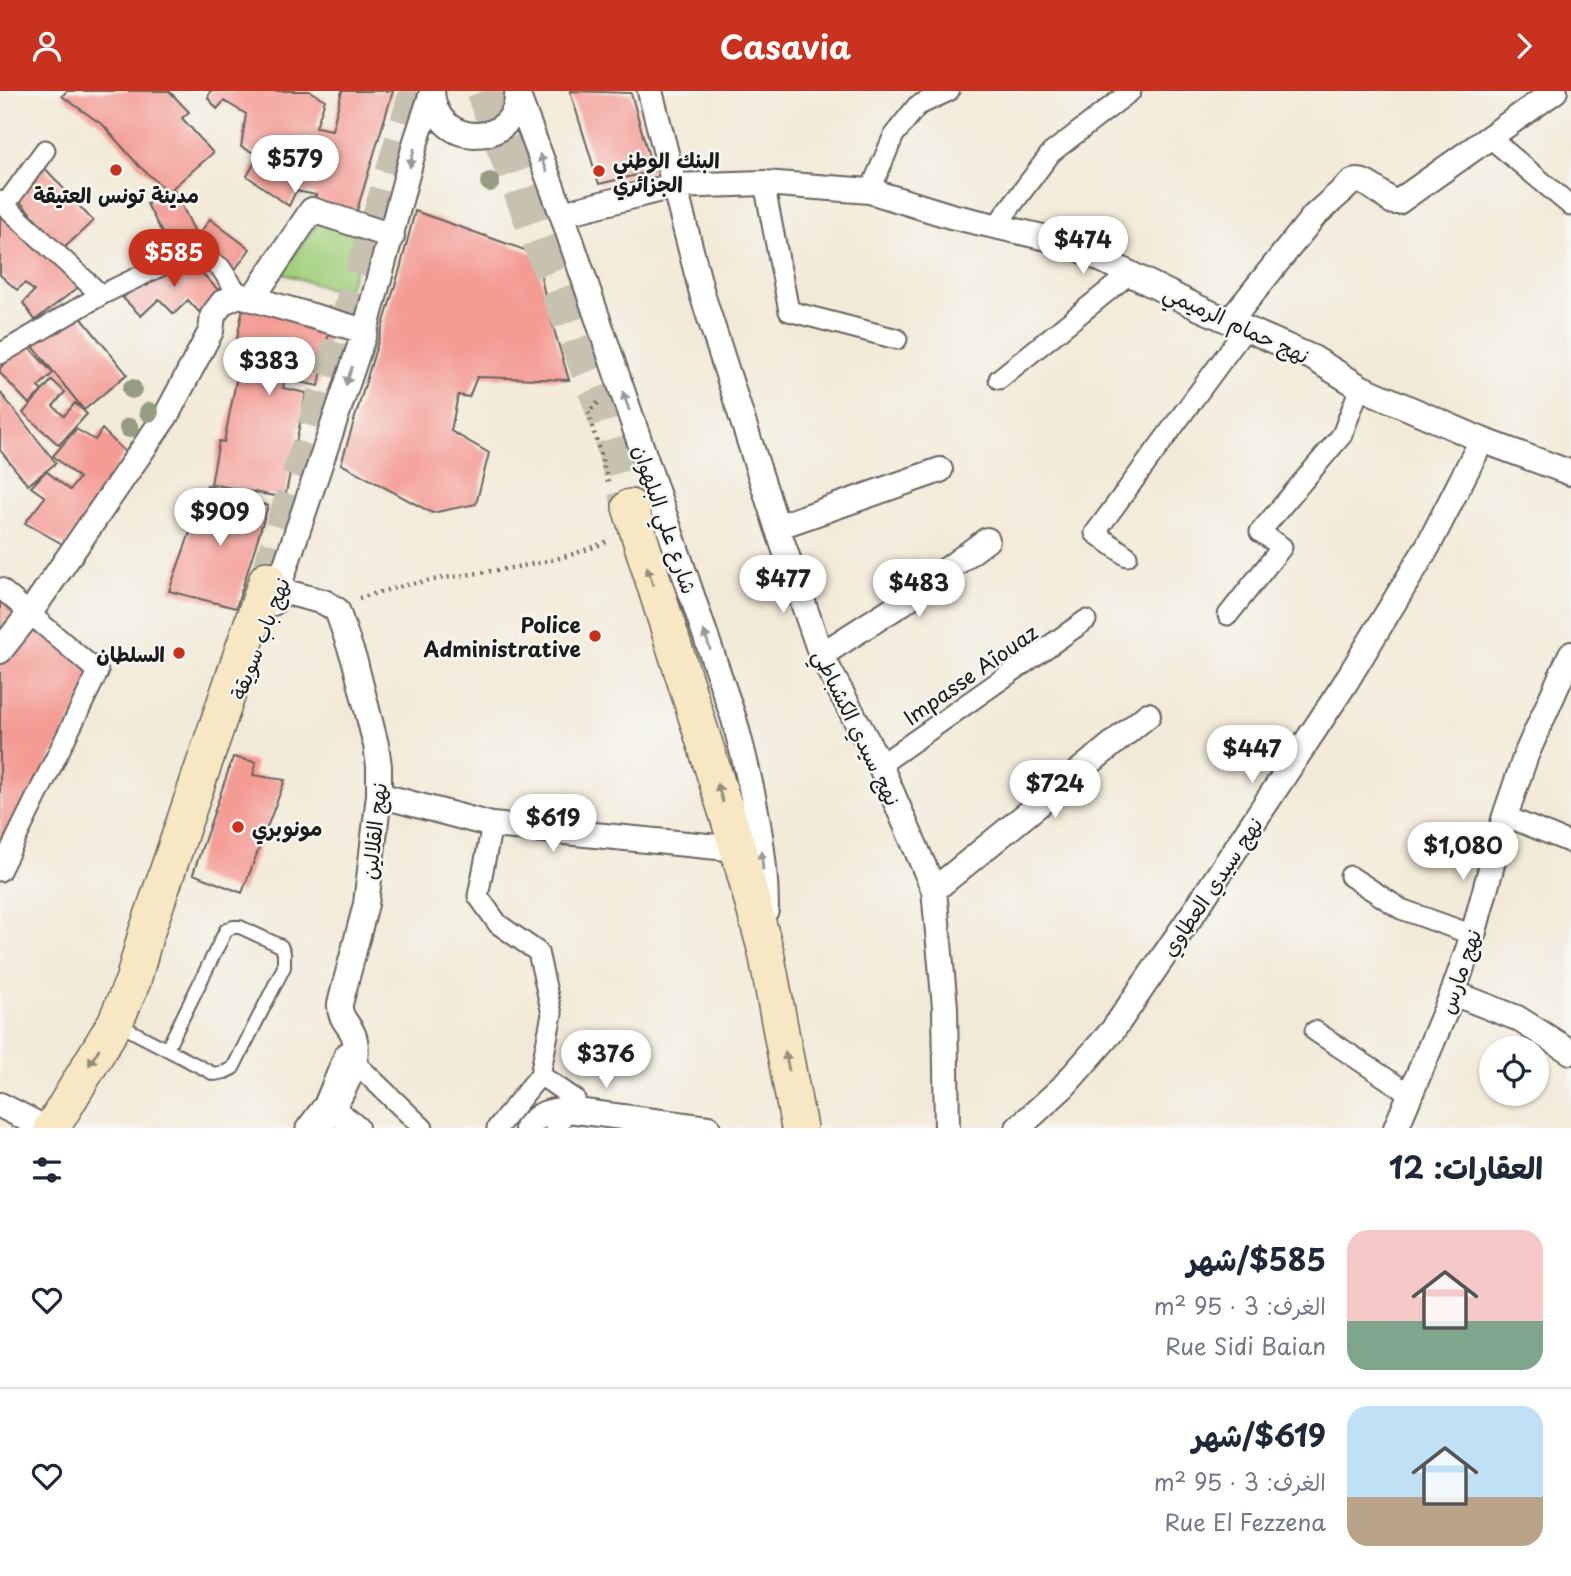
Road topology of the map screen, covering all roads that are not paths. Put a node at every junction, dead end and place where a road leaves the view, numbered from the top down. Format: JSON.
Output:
{"nodes":[{"id":1,"x":650,"y":91,"type":"edge"},
{"id":2,"x":949,"y":91,"type":"edge"},
{"id":3,"x":1131,"y":91,"type":"edge"},
{"id":4,"x":1555,"y":91,"type":"edge"},
{"id":5,"x":432,"y":92,"type":"edge"},
{"id":6,"x":518,"y":94,"type":"edge"},
{"id":7,"x":1489,"y":137,"type":"junction"},
{"id":8,"x":45,"y":150,"type":"dead end"},
{"id":9,"x":764,"y":183,"type":"junction"},
{"id":10,"x":673,"y":186,"type":"junction"},
{"id":11,"x":870,"y":191,"type":"junction"},
{"id":12,"x":3,"y":203,"type":"edge"},
{"id":13,"x":1571,"y":207,"type":"edge"},
{"id":14,"x":562,"y":214,"type":"junction"},
{"id":15,"x":996,"y":226,"type":"junction"},
{"id":16,"x":392,"y":236,"type":"junction"},
{"id":17,"x":1129,"y":274,"type":"junction"},
{"id":18,"x":101,"y":295,"type":"junction"},
{"id":19,"x":246,"y":297,"type":"junction"},
{"id":20,"x":1238,"y":324,"type":"junction"},
{"id":21,"x":365,"y":331,"type":"junction"},
{"id":22,"x":897,"y":339,"type":"dead end"},
{"id":23,"x":0,"y":354,"type":"edge"},
{"id":24,"x":999,"y":379,"type":"dead end"},
{"id":25,"x":1360,"y":387,"type":"junction"},
{"id":26,"x":1482,"y":440,"type":"junction"},
{"id":27,"x":940,"y":470,"type":"dead end"},
{"id":28,"x":1571,"y":473,"type":"edge"},
{"id":29,"x":619,"y":497,"type":"tunnel mouth"},
{"id":30,"x":777,"y":527,"type":"junction"},
{"id":31,"x":987,"y":540,"type":"dead end"},
{"id":32,"x":1126,"y":556,"type":"dead end"},
{"id":33,"x":272,"y":585,"type":"junction"},
{"id":34,"x":0,"y":588,"type":"edge"},
{"id":35,"x":30,"y":613,"type":"junction"},
{"id":36,"x":1228,"y":615,"type":"dead end"},
{"id":37,"x":1086,"y":620,"type":"dead end"},
{"id":38,"x":0,"y":651,"type":"edge"},
{"id":39,"x":1571,"y":654,"type":"edge"},
{"id":40,"x":821,"y":655,"type":"junction"},
{"id":41,"x":1148,"y":715,"type":"dead end"},
{"id":42,"x":880,"y":765,"type":"junction"},
{"id":43,"x":379,"y":796,"type":"junction"},
{"id":44,"x":1505,"y":816,"type":"junction"},
{"id":45,"x":492,"y":825,"type":"junction"},
{"id":46,"x":1571,"y":843,"type":"edge"},
{"id":47,"x":738,"y":849,"type":"junction"},
{"id":48,"x":0,"y":871,"type":"edge"},
{"id":49,"x":1350,"y":876,"type":"dead end"},
{"id":50,"x":934,"y":890,"type":"junction"},
{"id":51,"x":1473,"y":935,"type":"junction"},
{"id":52,"x":766,"y":953,"type":"junction"},
{"id":53,"x":1453,"y":993,"type":"junction"},
{"id":54,"x":115,"y":1023,"type":"junction"},
{"id":55,"x":1315,"y":1031,"type":"dead end"},
{"id":56,"x":167,"y":1049,"type":"junction"},
{"id":57,"x":1571,"y":1052,"type":"edge"},
{"id":58,"x":353,"y":1061,"type":"junction"},
{"id":59,"x":540,"y":1075,"type":"junction"},
{"id":60,"x":1410,"y":1094,"type":"junction"},
{"id":61,"x":0,"y":1105,"type":"edge"},
{"id":62,"x":326,"y":1118,"type":"edge"},
{"id":63,"x":562,"y":1119,"type":"edge"},
{"id":64,"x":45,"y":1128,"type":"edge"},
{"id":65,"x":52,"y":1128,"type":"edge"},
{"id":66,"x":306,"y":1128,"type":"edge"},
{"id":67,"x":356,"y":1128,"type":"edge"},
{"id":68,"x":423,"y":1128,"type":"edge"},
{"id":69,"x":497,"y":1128,"type":"edge"},
{"id":70,"x":527,"y":1128,"type":"edge"},
{"id":71,"x":708,"y":1128,"type":"edge"},
{"id":72,"x":799,"y":1128,"type":"edge"},
{"id":73,"x":947,"y":1128,"type":"edge"},
{"id":74,"x":1018,"y":1128,"type":"edge"},
{"id":75,"x":1396,"y":1128,"type":"edge"}],
"edges":[{"from":1,"to":10,"type":"street","name":"نهج سيدي الكشباطي"},
{"from":2,"to":11,"type":"street"},
{"from":3,"to":15,"type":"street"},
{"from":4,"to":7,"type":"street"},
{"from":5,"to":6,"type":"street"},
{"from":5,"to":16,"type":"street","name":"نهج باب سويقة","one_way":true},
{"from":14,"to":6,"type":"street","name":"شارع علي البلهوان","one_way":true},
{"from":7,"to":13,"type":"street"},
{"from":7,"to":20,"type":"street"},
{"from":8,"to":12,"type":"street"},
{"from":9,"to":10,"type":"street","name":"نهج حمام الرميمي"},
{"from":9,"to":11,"type":"street","name":"نهج حمام الرميمي"},
{"from":9,"to":22,"type":"street"},
{"from":10,"to":14,"type":"street","name":"نهج حمام الرميمي"},
{"from":10,"to":30,"type":"street","name":"نهج سيدي الكشباطي"},
{"from":11,"to":15,"type":"street","name":"نهج حمام الرميمي"},
{"from":12,"to":18,"type":"street"},
{"from":52,"to":14,"type":"street","name":"شارع علي البلهوان","one_way":true},
{"from":15,"to":17,"type":"street","name":"نهج حمام الرميمي"},
{"from":16,"to":19,"type":"street"},
{"from":16,"to":21,"type":"street","name":"نهج باب سويقة"},
{"from":17,"to":20,"type":"street","name":"نهج حمام الرميمي"},
{"from":17,"to":24,"type":"street"},
{"from":18,"to":19,"type":"street"},
{"from":18,"to":23,"type":"street"},
{"from":19,"to":21,"type":"street"},
{"from":19,"to":35,"type":"street"},
{"from":20,"to":25,"type":"street","name":"نهج حمام الرميمي"},
{"from":20,"to":32,"type":"street"},
{"from":21,"to":33,"type":"street","name":"نهج باب سويقة","one_way":true},
{"from":25,"to":26,"type":"street","name":"نهج حمام الرميمي"},
{"from":25,"to":36,"type":"street"},
{"from":26,"to":28,"type":"street","name":"نهج حمام الرميمي"},
{"from":26,"to":74,"type":"street","name":"نهج سيدي العطاوي"},
{"from":27,"to":30,"type":"street"},
{"from":47,"to":29,"type":"main road","name":"شارع علي البلهوان","one_way":true},
{"from":30,"to":40,"type":"street","name":"نهج سيدي الكشباطي"},
{"from":31,"to":40,"type":"street"},
{"from":33,"to":43,"type":"street","name":"نهج القلالين"},
{"from":33,"to":54,"type":"main road","name":"نهج باب سويقة"},
{"from":34,"to":35,"type":"street"},
{"from":35,"to":38,"type":"street"},
{"from":35,"to":48,"type":"street"},
{"from":37,"to":42,"type":"street","name":"Impasse Aĩouaz"},
{"from":39,"to":44,"type":"street","name":"نهج مارس"},
{"from":40,"to":42,"type":"street","name":"نهج سيدي الكشباطي"},
{"from":41,"to":50,"type":"street"},
{"from":42,"to":50,"type":"street","name":"نهج سيدي الكشباطي"},
{"from":43,"to":45,"type":"street"},
{"from":43,"to":58,"type":"street","name":"نهج القلالين"},
{"from":44,"to":46,"type":"street"},
{"from":44,"to":51,"type":"street","name":"نهج مارس"},
{"from":45,"to":47,"type":"street"},
{"from":45,"to":59,"type":"street"},
{"from":47,"to":52,"type":"main road","name":"شارع علي البلهوان"},
{"from":49,"to":51,"type":"street"},
{"from":50,"to":73,"type":"street","name":"نهج سيدي الكشباطي"},
{"from":51,"to":53,"type":"street","name":"نهج مارس"},
{"from":72,"to":52,"type":"main road","name":"شارع علي البلهوان","one_way":true},
{"from":53,"to":57,"type":"street"},
{"from":53,"to":60,"type":"street","name":"نهج مارس"},
{"from":54,"to":56,"type":"lane"},
{"from":54,"to":65,"type":"main road","name":"نهج باب سويقة","one_way":true},
{"from":55,"to":60,"type":"street"},
{"from":56,"to":56,"type":"lane"},
{"from":58,"to":62,"type":"street","name":"نهج القلالين"},
{"from":58,"to":66,"type":"street"},
{"from":58,"to":68,"type":"street"},
{"from":59,"to":63,"type":"street"},
{"from":59,"to":69,"type":"street"},
{"from":60,"to":75,"type":"street","name":"نهج مارس"},
{"from":61,"to":64,"type":"street"},
{"from":62,"to":67,"type":"street"},
{"from":63,"to":70,"type":"street"},
{"from":63,"to":71,"type":"street"}]}
